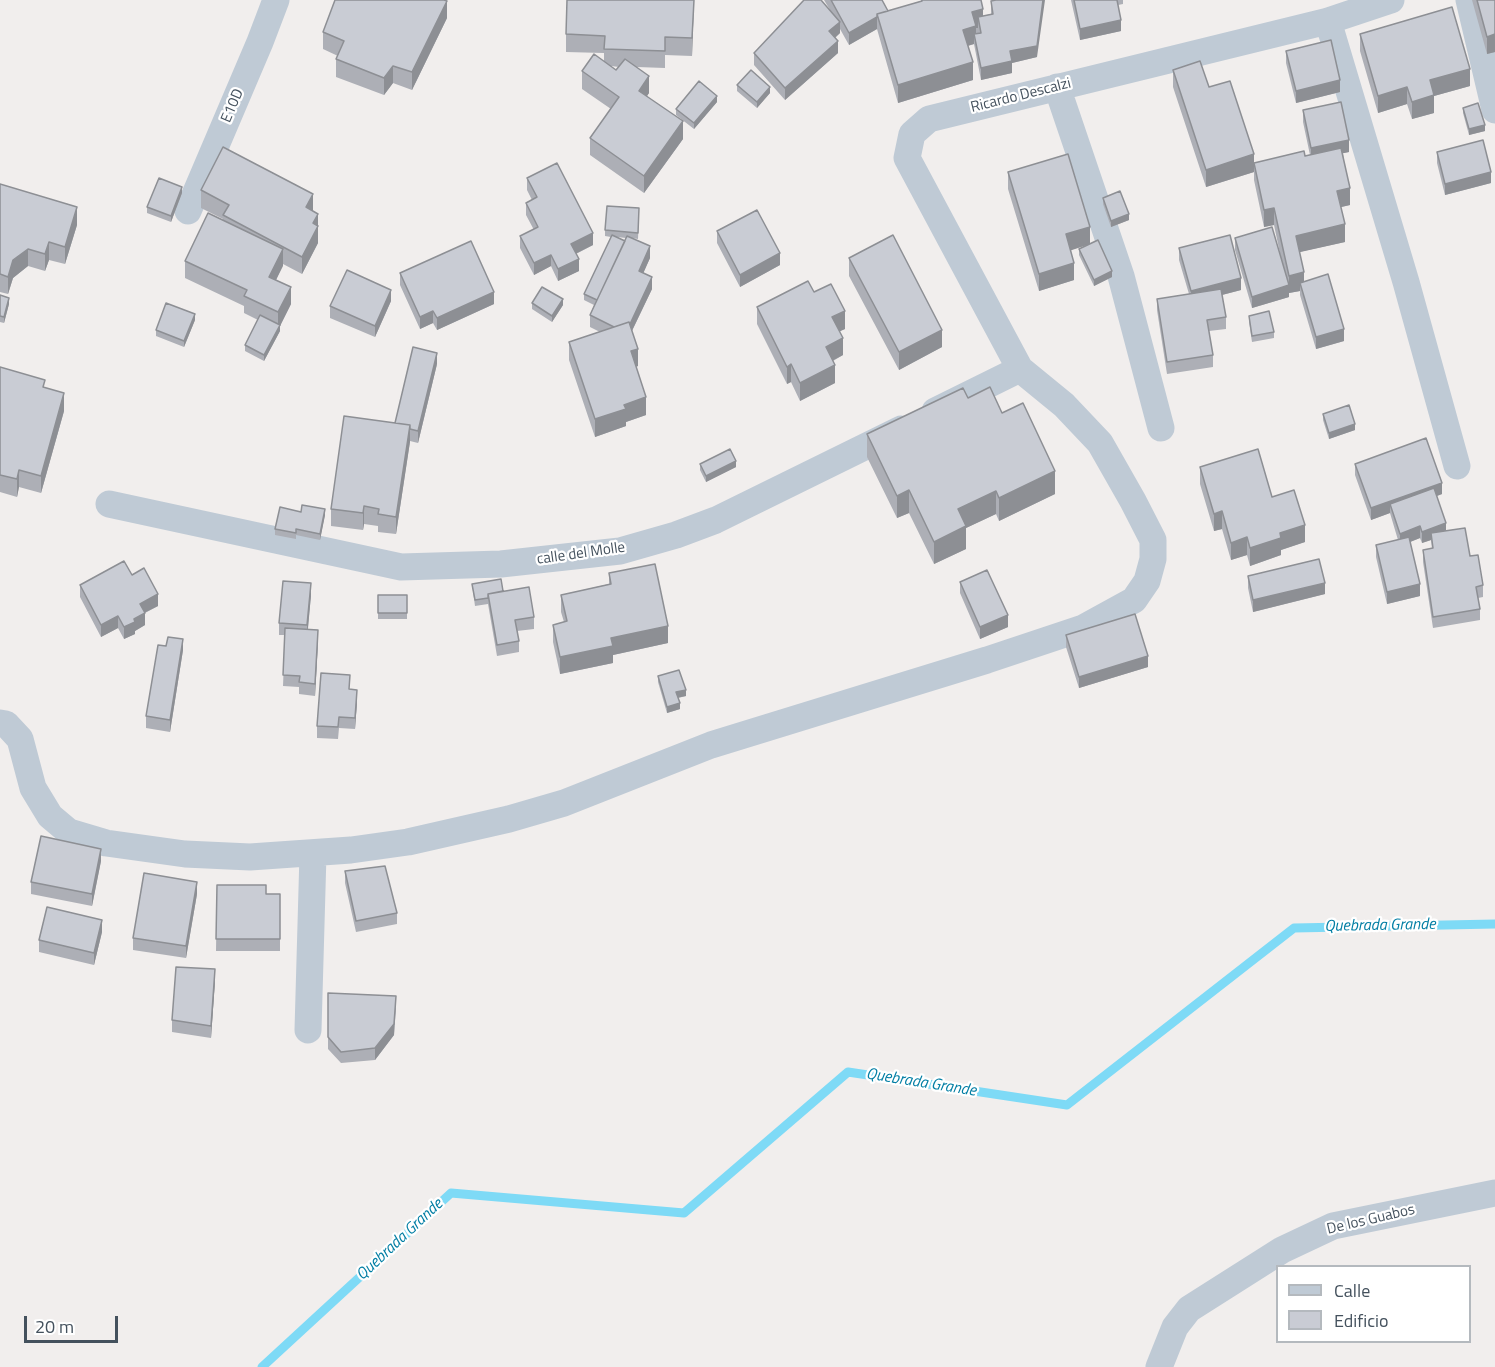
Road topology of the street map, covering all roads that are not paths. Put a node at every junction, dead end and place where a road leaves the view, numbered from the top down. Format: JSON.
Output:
{"nodes":[{"id":1,"x":276,"y":0,"type":"edge"},
{"id":2,"x":1391,"y":0,"type":"edge"},
{"id":3,"x":1469,"y":0,"type":"edge"},
{"id":4,"x":1328,"y":21,"type":"junction"},
{"id":5,"x":1057,"y":87,"type":"junction"},
{"id":6,"x":1495,"y":110,"type":"edge"},
{"id":7,"x":188,"y":211,"type":"dead end"},
{"id":8,"x":1020,"y":369,"type":"junction"},
{"id":9,"x":1161,"y":428,"type":"dead end"},
{"id":10,"x":1457,"y":466,"type":"dead end"},
{"id":11,"x":109,"y":504,"type":"dead end"},
{"id":12,"x":0,"y":723,"type":"edge"},
{"id":13,"x":313,"y":854,"type":"junction"},
{"id":14,"x":308,"y":1030,"type":"dead end"},
{"id":15,"x":1495,"y":1193,"type":"edge"},
{"id":16,"x":1159,"y":1367,"type":"edge"}],
"edges":[{"from":1,"to":7,"type":"street","name":"E10D"},
{"from":2,"to":4,"type":"street","name":"Ricardo Descalzi"},
{"from":3,"to":6,"type":"street"},
{"from":4,"to":5,"type":"street","name":"Ricardo Descalzi"},
{"from":4,"to":10,"type":"street"},
{"from":5,"to":8,"type":"street","name":"Ricardo Descalzi"},
{"from":5,"to":9,"type":"street"},
{"from":8,"to":11,"type":"street","name":"calle del Molle"},
{"from":8,"to":13,"type":"street"},
{"from":12,"to":13,"type":"street"},
{"from":13,"to":14,"type":"street"},
{"from":15,"to":16,"type":"street","name":"De los Guabos"}]}
